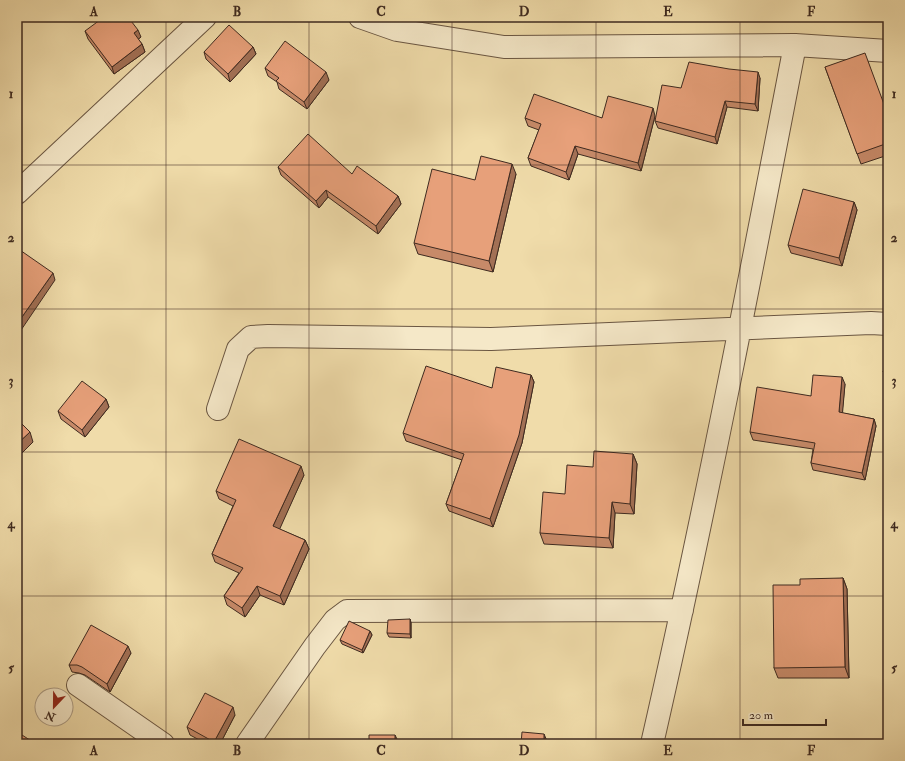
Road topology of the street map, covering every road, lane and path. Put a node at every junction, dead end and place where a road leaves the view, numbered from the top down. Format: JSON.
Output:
{"nodes":[{"id":1,"x":205,"y":17,"type":"edge"},
{"id":2,"x":360,"y":17,"type":"edge"},
{"id":3,"x":402,"y":23,"type":"edge"},
{"id":4,"x":795,"y":45,"type":"junction"},
{"id":5,"x":888,"y":51,"type":"edge"},
{"id":6,"x":17,"y":193,"type":"edge"},
{"id":7,"x":888,"y":324,"type":"edge"},
{"id":8,"x":741,"y":329,"type":"junction"},
{"id":9,"x":218,"y":409,"type":"dead end"},
{"id":10,"x":682,"y":610,"type":"junction"},
{"id":11,"x":78,"y":685,"type":"dead end"},
{"id":12,"x":163,"y":744,"type":"edge"},
{"id":13,"x":247,"y":744,"type":"edge"},
{"id":14,"x":652,"y":744,"type":"edge"}],
"edges":[{"from":1,"to":6,"type":"street"},
{"from":2,"to":3,"type":"street"},
{"from":3,"to":4,"type":"street"},
{"from":4,"to":5,"type":"street"},
{"from":4,"to":8,"type":"street"},
{"from":7,"to":8,"type":"street"},
{"from":8,"to":9,"type":"street"},
{"from":8,"to":10,"type":"street"},
{"from":10,"to":13,"type":"street"},
{"from":10,"to":14,"type":"street"},
{"from":11,"to":12,"type":"street"}]}
